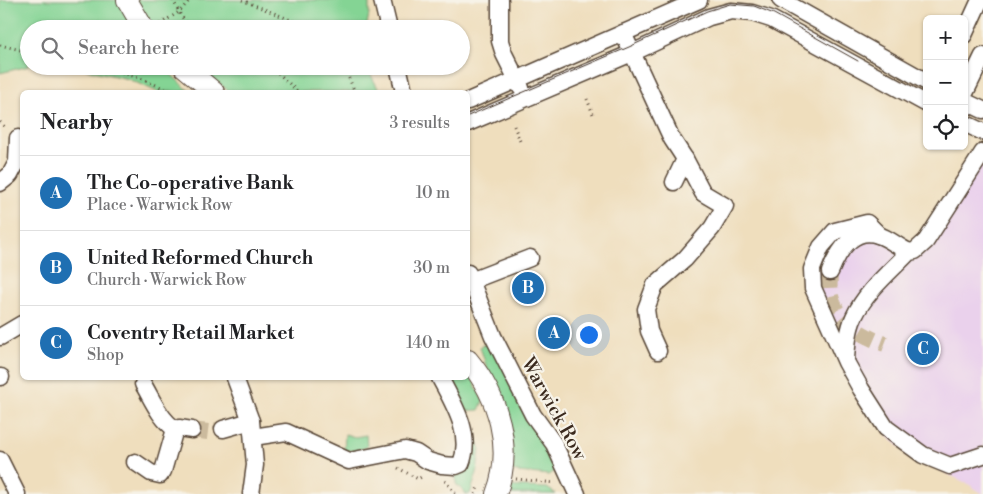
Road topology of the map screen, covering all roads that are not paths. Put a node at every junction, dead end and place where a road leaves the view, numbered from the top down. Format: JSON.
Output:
{"nodes":[{"id":1,"x":127,"y":0,"type":"edge"},
{"id":2,"x":382,"y":0,"type":"edge"},
{"id":3,"x":500,"y":0,"type":"edge"},
{"id":4,"x":699,"y":0,"type":"edge"},
{"id":5,"x":781,"y":0,"type":"edge"},
{"id":6,"x":980,"y":0,"type":"edge"},
{"id":7,"x":145,"y":20,"type":"edge"},
{"id":8,"x":387,"y":20,"type":"edge"},
{"id":9,"x":968,"y":26,"type":"edge"},
{"id":10,"x":623,"y":33,"type":"junction"},
{"id":11,"x":632,"y":53,"type":"junction"},
{"id":12,"x":983,"y":56,"type":"edge"},
{"id":13,"x":194,"y":75,"type":"edge"},
{"id":14,"x":400,"y":75,"type":"edge"},
{"id":15,"x":517,"y":79,"type":"junction"},
{"id":16,"x":923,"y":80,"type":"edge"},
{"id":17,"x":968,"y":87,"type":"edge"},
{"id":18,"x":212,"y":90,"type":"edge"},
{"id":19,"x":404,"y":90,"type":"edge"},
{"id":20,"x":525,"y":98,"type":"junction"},
{"id":21,"x":470,"y":100,"type":"edge"},
{"id":22,"x":923,"y":102,"type":"edge"},
{"id":23,"x":968,"y":103,"type":"edge"},
{"id":24,"x":983,"y":110,"type":"edge"},
{"id":25,"x":470,"y":122,"type":"edge"},
{"id":26,"x":968,"y":125,"type":"edge"},
{"id":27,"x":983,"y":132,"type":"edge"},
{"id":28,"x":18,"y":138,"type":"dead end"},
{"id":29,"x":983,"y":152,"type":"edge"},
{"id":30,"x":685,"y":159,"type":"junction"},
{"id":31,"x":20,"y":177,"type":"edge"},
{"id":32,"x":674,"y":182,"type":"dead end"},
{"id":33,"x":0,"y":184,"type":"edge"},
{"id":34,"x":879,"y":235,"type":"junction"},
{"id":35,"x":912,"y":251,"type":"junction"},
{"id":36,"x":530,"y":258,"type":"dead end"},
{"id":37,"x":830,"y":272,"type":"tunnel mouth"},
{"id":38,"x":470,"y":278,"type":"edge"},
{"id":39,"x":470,"y":284,"type":"edge"},
{"id":40,"x":20,"y":325,"type":"edge"},
{"id":41,"x":0,"y":338,"type":"edge"},
{"id":42,"x":658,"y":351,"type":"dead end"},
{"id":43,"x":470,"y":361,"type":"edge"},
{"id":44,"x":846,"y":362,"type":"junction"},
{"id":45,"x":236,"y":380,"type":"edge"},
{"id":46,"x":441,"y":380,"type":"edge"},
{"id":47,"x":143,"y":384,"type":"dead end"},
{"id":48,"x":175,"y":429,"type":"junction"},
{"id":49,"x":223,"y":429,"type":"tunnel mouth"},
{"id":50,"x":252,"y":429,"type":"junction"},
{"id":51,"x":192,"y":430,"type":"tunnel mouth"},
{"id":52,"x":983,"y":455,"type":"edge"},
{"id":53,"x":0,"y":460,"type":"edge"},
{"id":54,"x":135,"y":462,"type":"dead end"},
{"id":55,"x":498,"y":486,"type":"edge"},
{"id":56,"x":574,"y":486,"type":"edge"},
{"id":57,"x":17,"y":494,"type":"edge"},
{"id":58,"x":251,"y":494,"type":"edge"}],
"edges":[{"from":1,"to":7,"type":"main road"},
{"from":2,"to":8,"type":"street"},
{"from":3,"to":15,"type":"street"},
{"from":4,"to":10,"type":"street"},
{"from":5,"to":16,"type":"street"},
{"from":6,"to":9,"type":"street"},
{"from":10,"to":11,"type":"street"},
{"from":10,"to":15,"type":"street"},
{"from":11,"to":20,"type":"street"},
{"from":11,"to":22,"type":"street"},
{"from":11,"to":30,"type":"street"},
{"from":12,"to":17,"type":"street"},
{"from":13,"to":18,"type":"main road"},
{"from":14,"to":19,"type":"street"},
{"from":15,"to":20,"type":"street"},
{"from":15,"to":21,"type":"street"},
{"from":20,"to":25,"type":"street"},
{"from":23,"to":24,"type":"street"},
{"from":26,"to":27,"type":"street"},
{"from":28,"to":33,"type":"street"},
{"from":29,"to":35,"type":"street"},
{"from":30,"to":32,"type":"street"},
{"from":30,"to":42,"type":"street"},
{"from":31,"to":33,"type":"street"},
{"from":34,"to":35,"type":"street"},
{"from":34,"to":37,"type":"street"},
{"from":34,"to":44,"type":"street"},
{"from":35,"to":44,"type":"street"},
{"from":36,"to":38,"type":"street"},
{"from":39,"to":56,"type":"street","name":"Warwick Row"},
{"from":40,"to":41,"type":"street"},
{"from":43,"to":55,"type":"main road"},
{"from":44,"to":52,"type":"street"},
{"from":45,"to":50,"type":"street"},
{"from":46,"to":50,"type":"street"},
{"from":47,"to":48,"type":"street"},
{"from":48,"to":51,"type":"street"},
{"from":48,"to":54,"type":"street"},
{"from":49,"to":50,"type":"street"},
{"from":50,"to":58,"type":"street"},
{"from":53,"to":57,"type":"street"}]}
